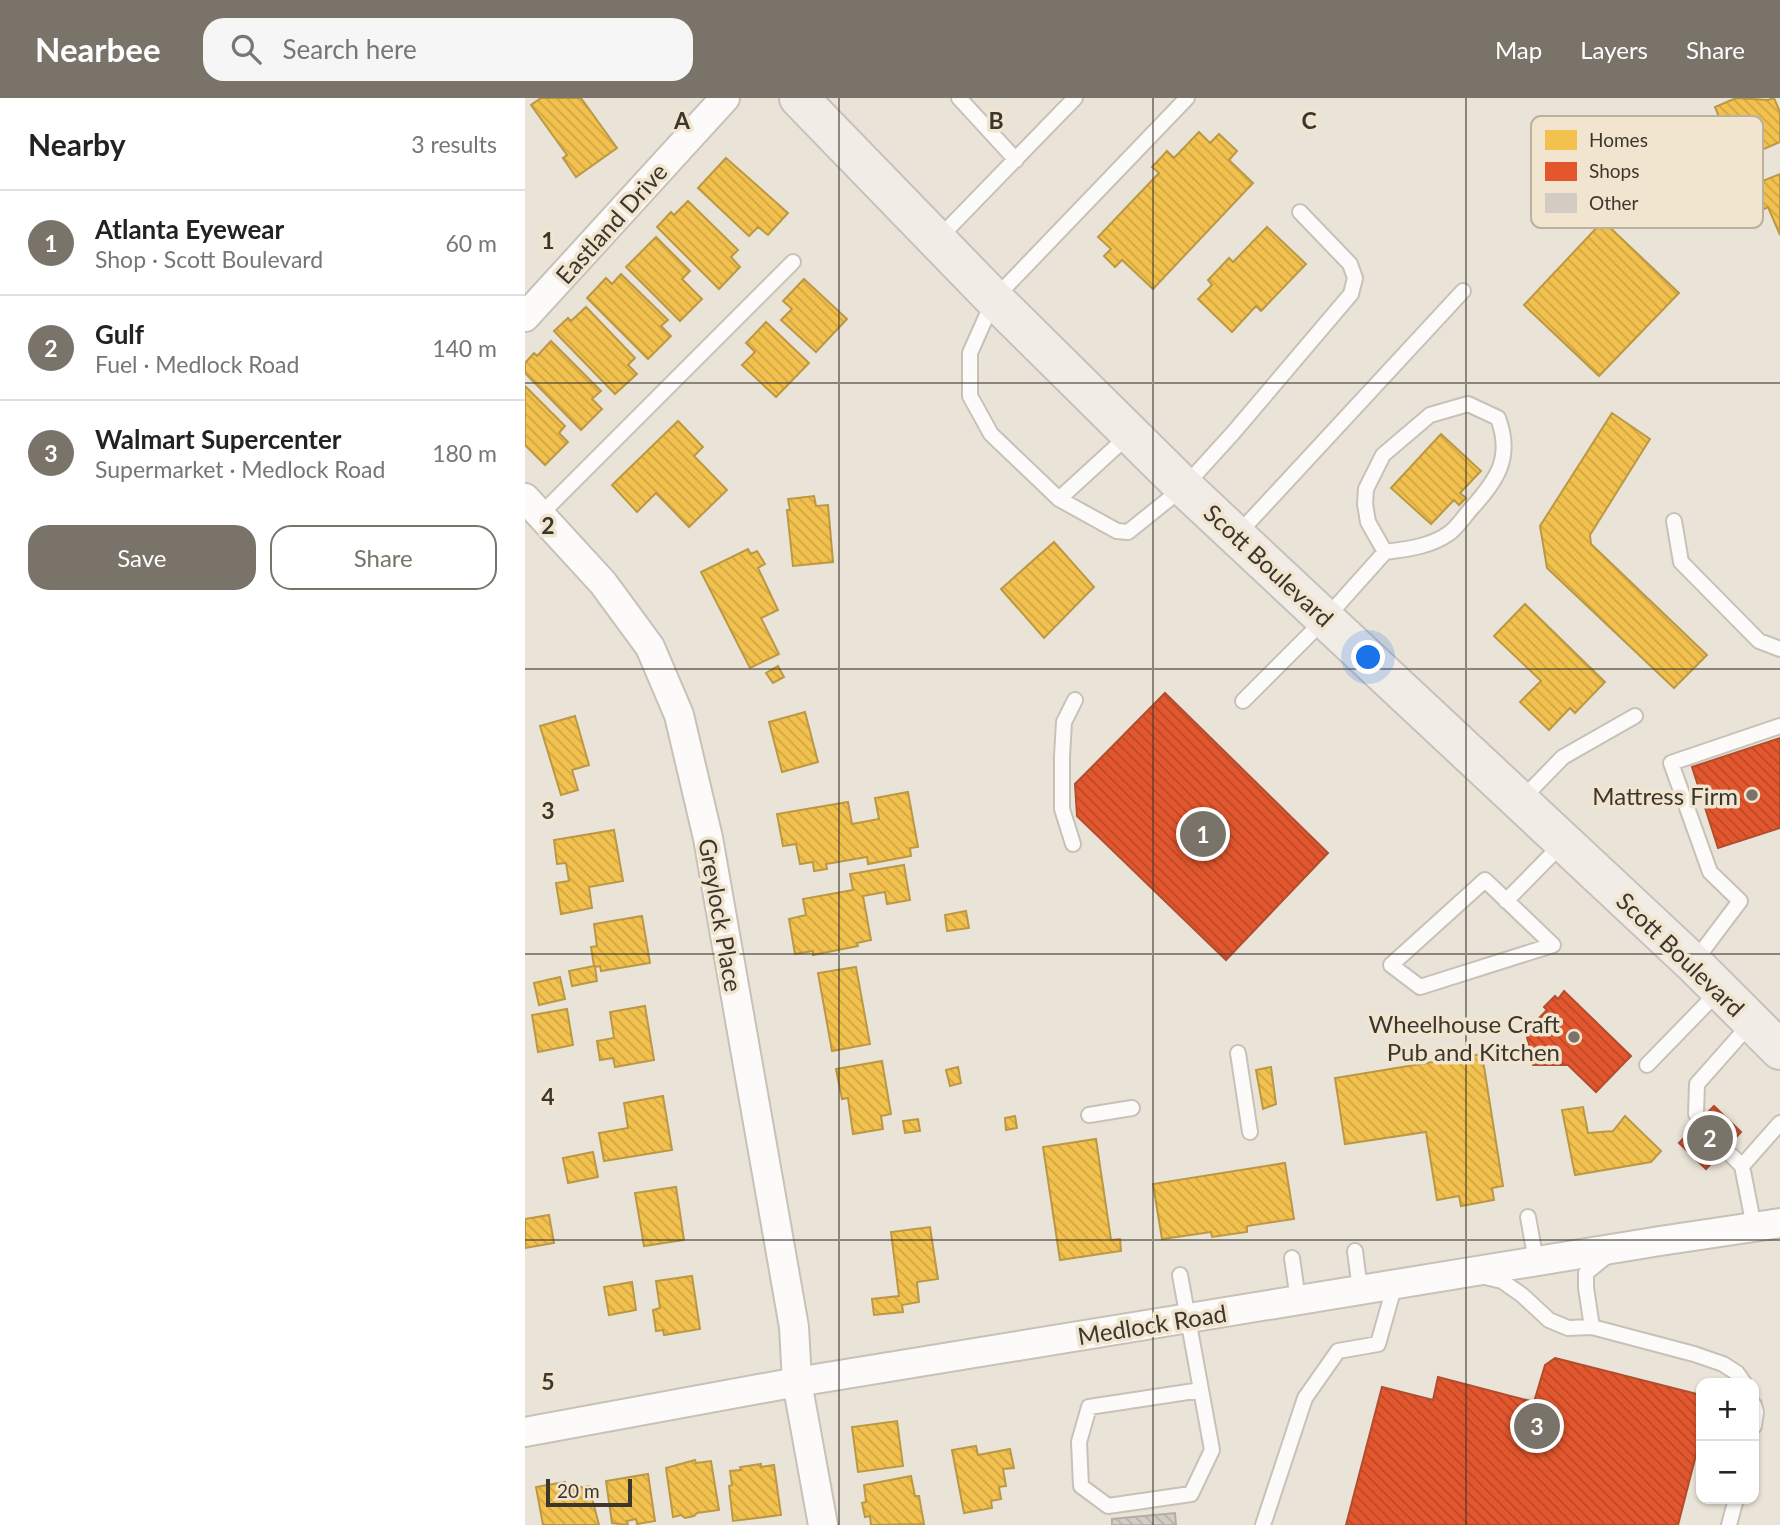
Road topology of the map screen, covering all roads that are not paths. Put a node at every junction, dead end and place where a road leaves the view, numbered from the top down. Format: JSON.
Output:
{"nodes":[{"id":1,"x":725,"y":98,"type":"edge"},
{"id":2,"x":959,"y":98,"type":"edge"},
{"id":3,"x":1075,"y":98,"type":"edge"},
{"id":4,"x":1187,"y":98,"type":"edge"},
{"id":5,"x":806,"y":101,"type":"edge"},
{"id":6,"x":1016,"y":160,"type":"junction"},
{"id":7,"x":1300,"y":212,"type":"dead end"},
{"id":8,"x":938,"y":239,"type":"junction"},
{"id":9,"x":793,"y":262,"type":"dead end"},
{"id":10,"x":1463,"y":291,"type":"dead end"},
{"id":11,"x":994,"y":299,"type":"junction"},
{"id":12,"x":525,"y":317,"type":"edge"},
{"id":13,"x":1130,"y":434,"type":"junction"},
{"id":14,"x":1184,"y":487,"type":"junction"},
{"id":15,"x":1059,"y":499,"type":"junction"},
{"id":16,"x":533,"y":506,"type":"edge"},
{"id":17,"x":1674,"y":521,"type":"dead end"},
{"id":18,"x":1237,"y":535,"type":"junction"},
{"id":19,"x":1385,"y":552,"type":"junction"},
{"id":20,"x":1326,"y":618,"type":"junction"},
{"id":21,"x":1780,"y":649,"type":"edge"},
{"id":22,"x":1075,"y":700,"type":"dead end"},
{"id":23,"x":1243,"y":701,"type":"dead end"},
{"id":24,"x":1635,"y":716,"type":"dead end"},
{"id":25,"x":1780,"y":726,"type":"edge"},
{"id":26,"x":1520,"y":801,"type":"junction"},
{"id":27,"x":1564,"y":842,"type":"junction"},
{"id":28,"x":1073,"y":844,"type":"dead end"},
{"id":29,"x":1506,"y":901,"type":"junction"},
{"id":30,"x":1693,"y":963,"type":"junction"},
{"id":31,"x":1720,"y":990,"type":"junction"},
{"id":32,"x":1752,"y":1022,"type":"junction"},
{"id":33,"x":1780,"y":1050,"type":"edge"},
{"id":34,"x":1238,"y":1053,"type":"dead end"},
{"id":35,"x":1647,"y":1065,"type":"dead end"},
{"id":36,"x":1132,"y":1108,"type":"dead end"},
{"id":37,"x":1696,"y":1114,"type":"dead end"},
{"id":38,"x":1089,"y":1115,"type":"dead end"},
{"id":39,"x":1780,"y":1123,"type":"edge"},
{"id":40,"x":1250,"y":1132,"type":"dead end"},
{"id":41,"x":1528,"y":1217,"type":"dead end"},
{"id":42,"x":1767,"y":1225,"type":"edge"},
{"id":43,"x":1623,"y":1247,"type":"junction"},
{"id":44,"x":1355,"y":1251,"type":"dead end"},
{"id":45,"x":1292,"y":1258,"type":"dead end"},
{"id":46,"x":1536,"y":1261,"type":"junction"},
{"id":47,"x":1467,"y":1273,"type":"junction"},
{"id":48,"x":1180,"y":1275,"type":"dead end"},
{"id":49,"x":1395,"y":1284,"type":"junction"},
{"id":50,"x":1360,"y":1290,"type":"junction"},
{"id":51,"x":1299,"y":1300,"type":"junction"},
{"id":52,"x":1187,"y":1318,"type":"junction"},
{"id":53,"x":1592,"y":1328,"type":"junction"},
{"id":54,"x":1740,"y":1378,"type":"edge"},
{"id":55,"x":797,"y":1382,"type":"junction"},
{"id":56,"x":1201,"y":1390,"type":"junction"},
{"id":57,"x":525,"y":1432,"type":"edge"},
{"id":58,"x":1735,"y":1504,"type":"edge"},
{"id":59,"x":823,"y":1525,"type":"edge"},
{"id":60,"x":1263,"y":1525,"type":"edge"},
{"id":61,"x":1729,"y":1525,"type":"edge"}],
"edges":[{"from":1,"to":12,"type":"street","name":"Eastland Drive"},
{"from":2,"to":6,"type":"lane"},
{"from":3,"to":6,"type":"lane"},
{"from":4,"to":11,"type":"lane"},
{"from":5,"to":8,"type":"highway","name":"Scott Boulevard"},
{"from":6,"to":8,"type":"lane"},
{"from":7,"to":14,"type":"lane"},
{"from":8,"to":11,"type":"highway","name":"Scott Boulevard"},
{"from":9,"to":16,"type":"lane"},
{"from":10,"to":18,"type":"lane"},
{"from":11,"to":13,"type":"highway","name":"Scott Boulevard"},
{"from":11,"to":15,"type":"lane"},
{"from":13,"to":14,"type":"highway","name":"Scott Boulevard"},
{"from":13,"to":15,"type":"lane"},
{"from":14,"to":15,"type":"lane"},
{"from":14,"to":18,"type":"highway","name":"Scott Boulevard"},
{"from":16,"to":55,"type":"street","name":"Greylock Place"},
{"from":17,"to":21,"type":"lane"},
{"from":18,"to":20,"type":"highway","name":"Scott Boulevard"},
{"from":19,"to":19,"type":"lane"},
{"from":19,"to":20,"type":"lane"},
{"from":20,"to":23,"type":"lane"},
{"from":20,"to":26,"type":"highway","name":"Scott Boulevard"},
{"from":22,"to":28,"type":"lane"},
{"from":24,"to":26,"type":"lane"},
{"from":25,"to":30,"type":"lane"},
{"from":26,"to":27,"type":"highway","name":"Scott Boulevard"},
{"from":27,"to":29,"type":"lane"},
{"from":27,"to":30,"type":"highway","name":"Scott Boulevard"},
{"from":29,"to":29,"type":"lane"},
{"from":30,"to":31,"type":"highway","name":"Scott Boulevard"},
{"from":31,"to":32,"type":"highway","name":"Scott Boulevard"},
{"from":31,"to":35,"type":"lane"},
{"from":32,"to":33,"type":"highway","name":"Scott Boulevard"},
{"from":32,"to":37,"type":"lane"},
{"from":34,"to":40,"type":"lane"},
{"from":36,"to":38,"type":"lane"},
{"from":39,"to":42,"type":"lane"},
{"from":41,"to":46,"type":"lane"},
{"from":42,"to":43,"type":"street","name":"Medlock Road"},
{"from":43,"to":46,"type":"street","name":"Medlock Road"},
{"from":43,"to":53,"type":"lane"},
{"from":44,"to":50,"type":"lane"},
{"from":45,"to":51,"type":"lane"},
{"from":46,"to":47,"type":"street","name":"Medlock Road"},
{"from":47,"to":49,"type":"street","name":"Medlock Road"},
{"from":47,"to":53,"type":"lane"},
{"from":48,"to":52,"type":"lane"},
{"from":49,"to":50,"type":"street","name":"Medlock Road"},
{"from":49,"to":60,"type":"lane"},
{"from":50,"to":51,"type":"street","name":"Medlock Road"},
{"from":51,"to":52,"type":"street","name":"Medlock Road"},
{"from":52,"to":55,"type":"street","name":"Medlock Road"},
{"from":52,"to":56,"type":"lane"},
{"from":53,"to":54,"type":"lane"},
{"from":55,"to":57,"type":"street","name":"Medlock Road"},
{"from":55,"to":59,"type":"street","name":"Greylock Place"},
{"from":56,"to":56,"type":"lane"},
{"from":58,"to":61,"type":"lane"}]}
